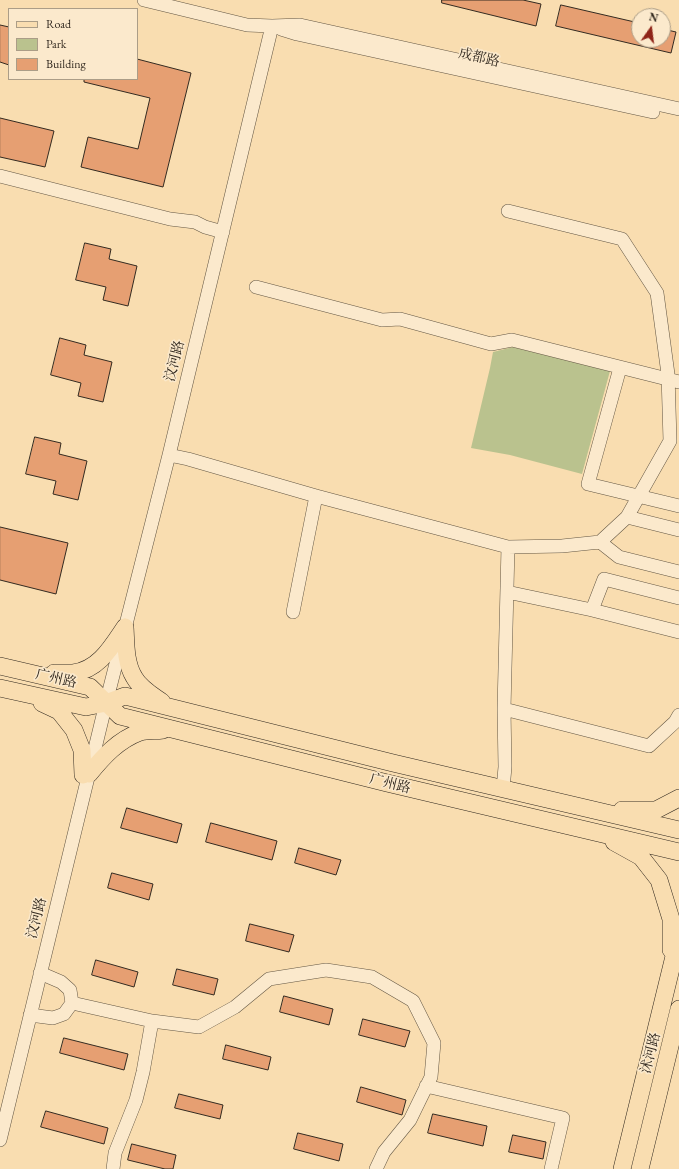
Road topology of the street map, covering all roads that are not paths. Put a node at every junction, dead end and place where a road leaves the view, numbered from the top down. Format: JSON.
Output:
{"nodes":[{"id":1,"x":144,"y":0,"type":"edge"},
{"id":2,"x":176,"y":0,"type":"edge"},
{"id":3,"x":272,"y":26,"type":"junction"},
{"id":4,"x":679,"y":109,"type":"edge"},
{"id":5,"x":679,"y":118,"type":"edge"},
{"id":6,"x":0,"y":176,"type":"edge"},
{"id":7,"x":508,"y":211,"type":"dead end"},
{"id":8,"x":223,"y":232,"type":"junction"},
{"id":9,"x":256,"y":287,"type":"dead end"},
{"id":10,"x":620,"y":368,"type":"junction"},
{"id":11,"x":674,"y":381,"type":"edge"},
{"id":12,"x":674,"y":442,"type":"edge"},
{"id":13,"x":169,"y":455,"type":"junction"},
{"id":14,"x":316,"y":496,"type":"junction"},
{"id":15,"x":639,"y":496,"type":"junction"},
{"id":16,"x":679,"y":506,"type":"edge"},
{"id":17,"x":627,"y":517,"type":"junction"},
{"id":18,"x":679,"y":530,"type":"edge"},
{"id":19,"x":600,"y":542,"type":"junction"},
{"id":20,"x":508,"y":547,"type":"junction"},
{"id":21,"x":678,"y":568,"type":"edge"},
{"id":22,"x":507,"y":592,"type":"junction"},
{"id":23,"x":679,"y":598,"type":"edge"},
{"id":24,"x":592,"y":610,"type":"junction"},
{"id":25,"x":293,"y":612,"type":"dead end"},
{"id":26,"x":125,"y":627,"type":"junction"},
{"id":27,"x":679,"y":632,"type":"edge"},
{"id":28,"x":0,"y":666,"type":"edge"},
{"id":29,"x":26,"y":672,"type":"junction"},
{"id":30,"x":0,"y":688,"type":"edge"},
{"id":31,"x":18,"y":692,"type":"junction"},
{"id":32,"x":106,"y":703,"type":"junction"},
{"id":33,"x":167,"y":706,"type":"junction"},
{"id":34,"x":504,"y":709,"type":"junction"},
{"id":35,"x":679,"y":715,"type":"edge"},
{"id":36,"x":171,"y":729,"type":"junction"},
{"id":37,"x":86,"y":775,"type":"junction"},
{"id":38,"x":503,"y":789,"type":"junction"},
{"id":39,"x":679,"y":798,"type":"edge"},
{"id":40,"x":598,"y":811,"type":"junction"},
{"id":41,"x":679,"y":830,"type":"edge"},
{"id":42,"x":596,"y":832,"type":"junction"},
{"id":43,"x":679,"y":852,"type":"edge"},
{"id":44,"x":679,"y":936,"type":"edge"},
{"id":45,"x":671,"y":970,"type":"junction"},
{"id":46,"x":40,"y":973,"type":"junction"},
{"id":47,"x":72,"y":1003,"type":"junction"},
{"id":48,"x":679,"y":1009,"type":"edge"},
{"id":49,"x":30,"y":1015,"type":"junction"},
{"id":50,"x":152,"y":1021,"type":"junction"},
{"id":51,"x":426,"y":1086,"type":"junction"},
{"id":52,"x":0,"y":1109,"type":"edge"},
{"id":53,"x":0,"y":1140,"type":"edge"},
{"id":54,"x":114,"y":1169,"type":"edge"},
{"id":55,"x":376,"y":1169,"type":"edge"},
{"id":56,"x":551,"y":1169,"type":"edge"},
{"id":57,"x":622,"y":1169,"type":"edge"},
{"id":58,"x":640,"y":1169,"type":"edge"}],
"edges":[{"from":1,"to":3,"type":"street","name":"成都路"},
{"from":2,"to":3,"type":"street","name":"成都路"},
{"from":3,"to":4,"type":"street","name":"成都路"},
{"from":3,"to":5,"type":"street","name":"成都路"},
{"from":3,"to":8,"type":"street","name":"汶河路"},
{"from":6,"to":8,"type":"street"},
{"from":7,"to":11,"type":"street"},
{"from":8,"to":13,"type":"street","name":"汶河路"},
{"from":9,"to":10,"type":"street"},
{"from":10,"to":11,"type":"street"},
{"from":10,"to":15,"type":"street"},
{"from":11,"to":12,"type":"street"},
{"from":12,"to":15,"type":"street"},
{"from":13,"to":14,"type":"street"},
{"from":13,"to":26,"type":"street","name":"汶河路"},
{"from":14,"to":20,"type":"street"},
{"from":14,"to":25,"type":"street"},
{"from":15,"to":16,"type":"street"},
{"from":15,"to":17,"type":"street"},
{"from":17,"to":18,"type":"street"},
{"from":17,"to":19,"type":"street"},
{"from":19,"to":20,"type":"street"},
{"from":19,"to":21,"type":"street"},
{"from":20,"to":22,"type":"street"},
{"from":22,"to":24,"type":"street"},
{"from":22,"to":34,"type":"street"},
{"from":23,"to":24,"type":"street"},
{"from":24,"to":27,"type":"street"},
{"from":26,"to":29,"type":"main road"},
{"from":26,"to":32,"type":"street","name":"汶河路"},
{"from":26,"to":33,"type":"main road"},
{"from":28,"to":29,"type":"main road","name":"广州路"},
{"from":29,"to":32,"type":"main road","name":"广州路"},
{"from":30,"to":31,"type":"main road","name":"广州路"},
{"from":31,"to":32,"type":"main road","name":"广州路"},
{"from":31,"to":37,"type":"main road"},
{"from":32,"to":33,"type":"main road","name":"广州路"},
{"from":32,"to":36,"type":"main road","name":"广州路"},
{"from":32,"to":37,"type":"street","name":"汶河路"},
{"from":33,"to":38,"type":"main road","name":"广州路"},
{"from":34,"to":35,"type":"street"},
{"from":34,"to":38,"type":"street"},
{"from":36,"to":37,"type":"main road"},
{"from":36,"to":42,"type":"main road","name":"广州路"},
{"from":37,"to":46,"type":"street","name":"汶河路"},
{"from":37,"to":52,"type":"street","name":"汶河路"},
{"from":38,"to":40,"type":"main road","name":"广州路"},
{"from":39,"to":40,"type":"main road"},
{"from":40,"to":41,"type":"main road","name":"广州路"},
{"from":42,"to":43,"type":"main road","name":"广州路"},
{"from":42,"to":45,"type":"main road"},
{"from":44,"to":45,"type":"main road","name":"沭河路"},
{"from":45,"to":57,"type":"main road","name":"沭河路"},
{"from":46,"to":47,"type":"street"},
{"from":46,"to":49,"type":"street","name":"汶河路"},
{"from":47,"to":49,"type":"street"},
{"from":47,"to":50,"type":"street"},
{"from":48,"to":58,"type":"main road","name":"沭河路"},
{"from":49,"to":53,"type":"street","name":"汶河路"},
{"from":50,"to":51,"type":"street"},
{"from":50,"to":54,"type":"street"},
{"from":51,"to":55,"type":"street"},
{"from":51,"to":56,"type":"street"}]}
